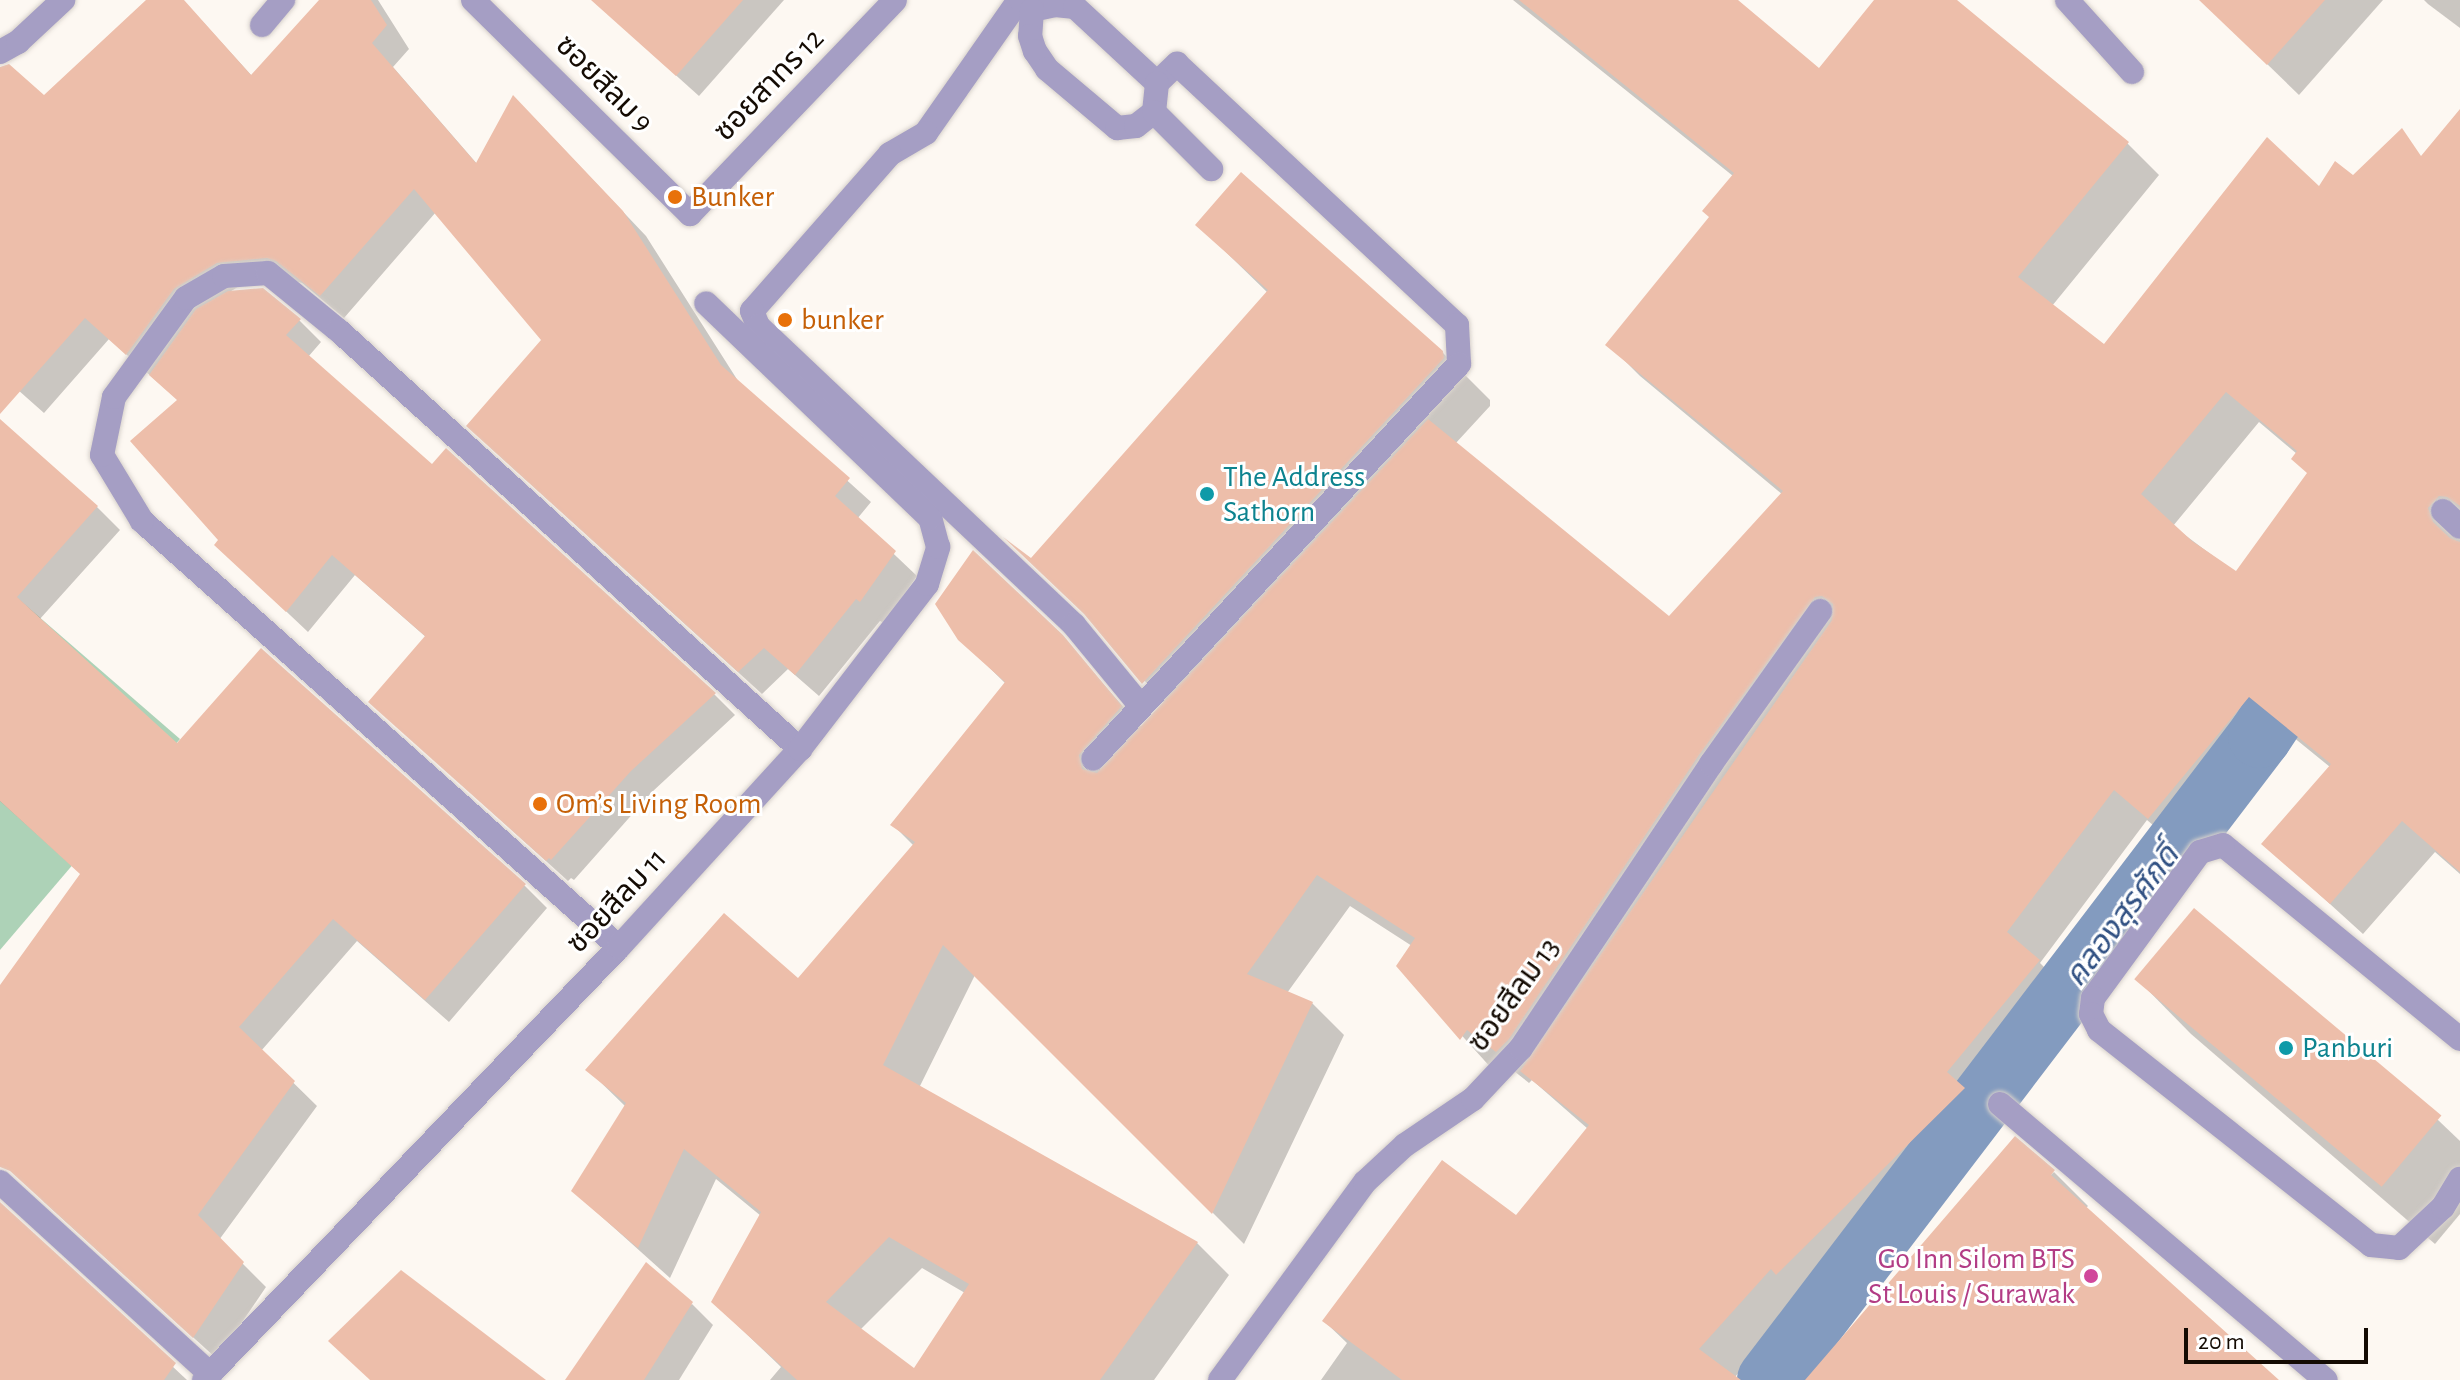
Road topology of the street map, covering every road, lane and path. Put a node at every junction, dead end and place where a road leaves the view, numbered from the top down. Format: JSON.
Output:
{"nodes":[{"id":1,"x":63,"y":0,"type":"edge"},
{"id":2,"x":283,"y":0,"type":"edge"},
{"id":3,"x":473,"y":0,"type":"edge"},
{"id":4,"x":895,"y":0,"type":"edge"},
{"id":5,"x":2067,"y":0,"type":"edge"},
{"id":6,"x":1024,"y":3,"type":"edge"},
{"id":7,"x":262,"y":25,"type":"dead end"},
{"id":8,"x":0,"y":52,"type":"edge"},
{"id":9,"x":2132,"y":72,"type":"dead end"},
{"id":10,"x":1157,"y":83,"type":"junction"},
{"id":11,"x":1154,"y":112,"type":"junction"},
{"id":12,"x":1211,"y":169,"type":"dead end"},
{"id":13,"x":690,"y":214,"type":"joint"},
{"id":14,"x":706,"y":303,"type":"dead end"},
{"id":15,"x":1820,"y":611,"type":"dead end"},
{"id":16,"x":1140,"y":705,"type":"junction"},
{"id":17,"x":800,"y":749,"type":"junction"},
{"id":18,"x":1093,"y":759,"type":"dead end"},
{"id":19,"x":619,"y":947,"type":"junction"},
{"id":20,"x":2460,"y":1039,"type":"edge"},
{"id":21,"x":2000,"y":1104,"type":"dead end"},
{"id":22,"x":2460,"y":1179,"type":"edge"},
{"id":23,"x":0,"y":1182,"type":"edge"},
{"id":24,"x":207,"y":1377,"type":"edge"},
{"id":25,"x":1220,"y":1380,"type":"edge"},
{"id":26,"x":2326,"y":1380,"type":"edge"}],
"edges":[{"from":1,"to":8,"type":"street"},
{"from":2,"to":7,"type":"street"},
{"from":3,"to":13,"type":"street","name":"ซอยสีลม 9"},
{"from":4,"to":13,"type":"street","name":"ซอยสาทร 12"},
{"from":5,"to":9,"type":"street"},
{"from":6,"to":10,"type":"street"},
{"from":6,"to":11,"type":"street"},
{"from":6,"to":16,"type":"street"},
{"from":10,"to":11,"type":"street"},
{"from":10,"to":16,"type":"street"},
{"from":11,"to":12,"type":"street"},
{"from":14,"to":17,"type":"street","name":"ซอยสีลม 11"},
{"from":15,"to":25,"type":"street","name":"ซอยสีลม 13"},
{"from":16,"to":18,"type":"street"},
{"from":17,"to":19,"type":"street","name":"ซอยสีลม 11"},
{"from":17,"to":19,"type":"street"},
{"from":19,"to":24,"type":"street","name":"ซอยสีลม 11"},
{"from":20,"to":22,"type":"street"},
{"from":21,"to":26,"type":"street"},
{"from":23,"to":24,"type":"street"}]}
